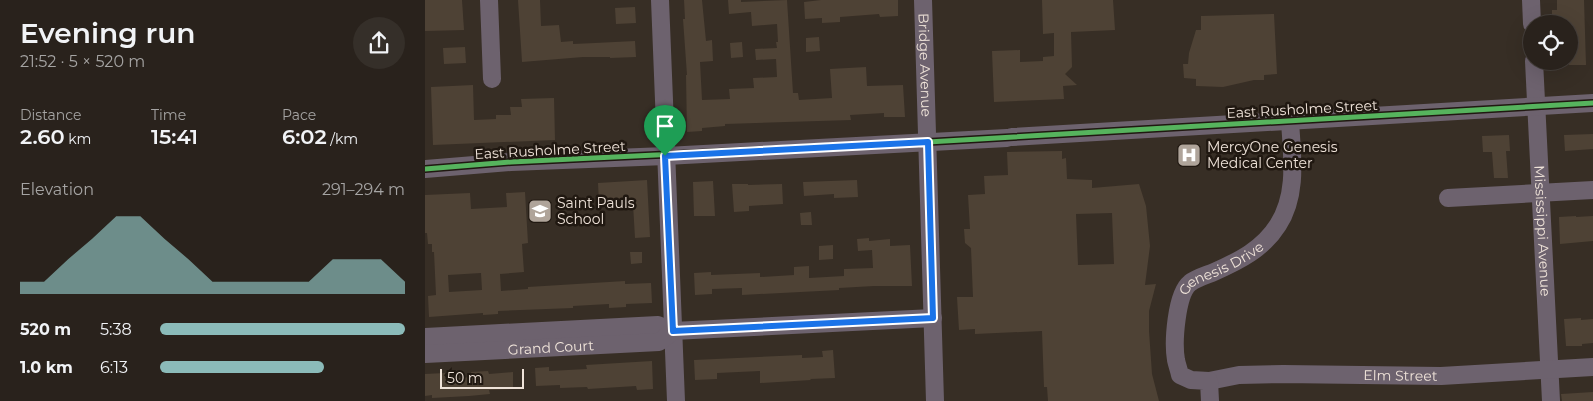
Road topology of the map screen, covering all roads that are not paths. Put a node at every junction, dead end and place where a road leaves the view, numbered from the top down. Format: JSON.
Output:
{"nodes":[{"id":1,"x":489,"y":0,"type":"edge"},
{"id":2,"x":660,"y":0,"type":"edge"},
{"id":3,"x":923,"y":0,"type":"edge"},
{"id":4,"x":1531,"y":0,"type":"edge"},
{"id":5,"x":1532,"y":15,"type":"edge"},
{"id":6,"x":1534,"y":70,"type":"edge"},
{"id":7,"x":492,"y":79,"type":"dead end"},
{"id":8,"x":1593,"y":103,"type":"edge"},
{"id":9,"x":1535,"y":106,"type":"junction"},
{"id":10,"x":1290,"y":121,"type":"junction"},
{"id":11,"x":928,"y":142,"type":"junction"},
{"id":12,"x":665,"y":156,"type":"junction"},
{"id":13,"x":425,"y":169,"type":"edge"},
{"id":14,"x":1593,"y":190,"type":"edge"},
{"id":15,"x":1540,"y":193,"type":"junction"},
{"id":16,"x":1449,"y":198,"type":"dead end"},
{"id":17,"x":933,"y":318,"type":"junction"},
{"id":18,"x":673,"y":331,"type":"junction"},
{"id":19,"x":425,"y":337,"type":"edge"},
{"id":20,"x":425,"y":354,"type":"edge"},
{"id":21,"x":1593,"y":367,"type":"edge"},
{"id":22,"x":1549,"y":371,"type":"junction"},
{"id":23,"x":1209,"y":381,"type":"junction"},
{"id":24,"x":675,"y":401,"type":"edge"},
{"id":25,"x":935,"y":401,"type":"edge"},
{"id":26,"x":1210,"y":401,"type":"edge"},
{"id":27,"x":1551,"y":401,"type":"edge"}],
"edges":[{"from":1,"to":7,"type":"street"},
{"from":2,"to":12,"type":"street"},
{"from":3,"to":11,"type":"street","name":"Bridge Avenue"},
{"from":4,"to":5,"type":"street"},
{"from":6,"to":9,"type":"street","name":"Mississippi Avenue"},
{"from":8,"to":9,"type":"street","name":"East Rusholme Street"},
{"from":9,"to":10,"type":"street","name":"East Rusholme Street"},
{"from":9,"to":15,"type":"street","name":"Mississippi Avenue"},
{"from":10,"to":11,"type":"street","name":"East Rusholme Street"},
{"from":10,"to":23,"type":"street","name":"Genesis Drive"},
{"from":11,"to":12,"type":"street","name":"East Rusholme Street"},
{"from":11,"to":17,"type":"street","name":"Bridge Avenue"},
{"from":12,"to":13,"type":"street","name":"East Rusholme Street"},
{"from":12,"to":18,"type":"street"},
{"from":14,"to":15,"type":"street"},
{"from":15,"to":16,"type":"street"},
{"from":15,"to":22,"type":"street","name":"Mississippi Avenue"},
{"from":17,"to":18,"type":"street","name":"Grand Court"},
{"from":17,"to":25,"type":"street","name":"Bridge Avenue"},
{"from":18,"to":19,"type":"street","name":"Grand Court"},
{"from":18,"to":20,"type":"street","name":"Grand Court"},
{"from":18,"to":24,"type":"street"},
{"from":21,"to":22,"type":"street","name":"Elm Street"},
{"from":22,"to":23,"type":"street","name":"Elm Street"},
{"from":22,"to":27,"type":"street","name":"Mississippi Avenue"},
{"from":23,"to":26,"type":"street"}]}
